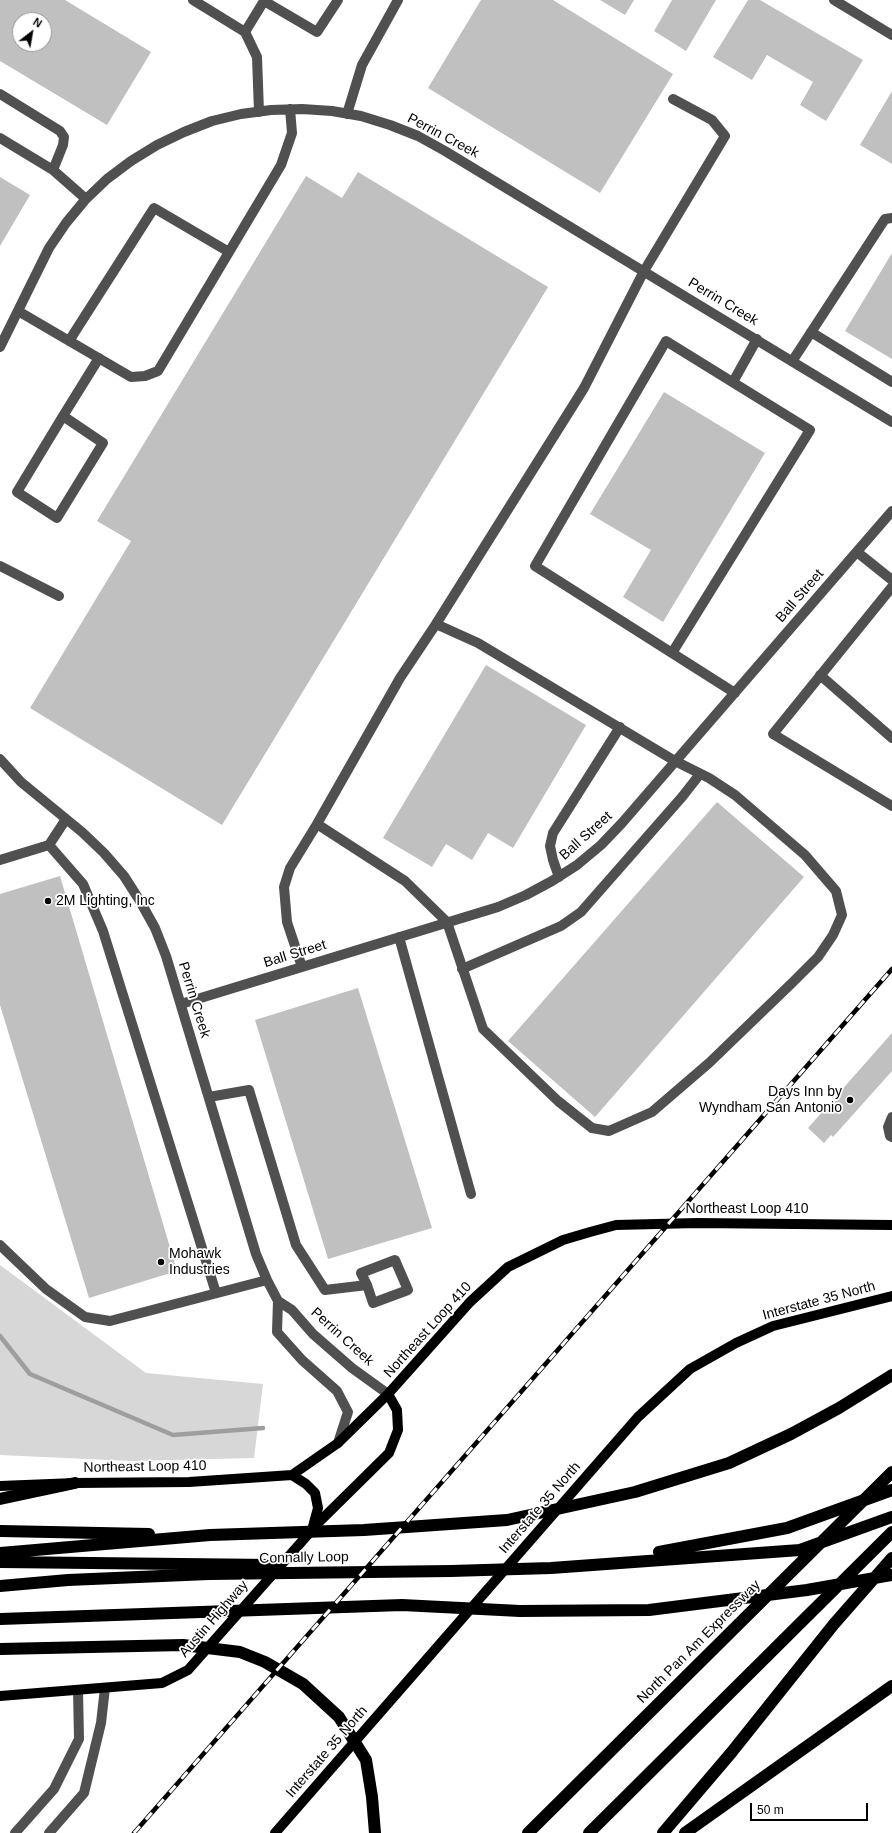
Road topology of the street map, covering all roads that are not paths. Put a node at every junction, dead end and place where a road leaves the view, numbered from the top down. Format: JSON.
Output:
{"nodes":[{"id":1,"x":193,"y":0,"type":"edge"},
{"id":2,"x":338,"y":0,"type":"edge"},
{"id":3,"x":398,"y":0,"type":"edge"},
{"id":4,"x":834,"y":0,"type":"edge"},
{"id":5,"x":245,"y":32,"type":"junction"},
{"id":6,"x":892,"y":35,"type":"edge"},
{"id":7,"x":0,"y":94,"type":"edge"},
{"id":8,"x":674,"y":99,"type":"dead end"},
{"id":9,"x":290,"y":109,"type":"junction"},
{"id":10,"x":259,"y":112,"type":"junction"},
{"id":11,"x":347,"y":114,"type":"junction"},
{"id":12,"x":0,"y":138,"type":"edge"},
{"id":13,"x":54,"y":170,"type":"junction"},
{"id":14,"x":86,"y":199,"type":"junction"},
{"id":15,"x":892,"y":218,"type":"edge"},
{"id":16,"x":229,"y":252,"type":"junction"},
{"id":17,"x":644,"y":271,"type":"junction"},
{"id":18,"x":18,"y":311,"type":"junction"},
{"id":19,"x":811,"y":332,"type":"junction"},
{"id":20,"x":756,"y":338,"type":"junction"},
{"id":21,"x":69,"y":341,"type":"junction"},
{"id":22,"x":0,"y":347,"type":"edge"},
{"id":23,"x":99,"y":358,"type":"junction"},
{"id":24,"x":793,"y":360,"type":"junction"},
{"id":25,"x":733,"y":382,"type":"junction"},
{"id":26,"x":892,"y":382,"type":"edge"},
{"id":27,"x":64,"y":416,"type":"junction"},
{"id":28,"x":892,"y":422,"type":"edge"},
{"id":29,"x":892,"y":511,"type":"edge"},
{"id":30,"x":857,"y":552,"type":"junction"},
{"id":31,"x":0,"y":566,"type":"edge"},
{"id":32,"x":892,"y":580,"type":"edge"},
{"id":33,"x":892,"y":587,"type":"edge"},
{"id":34,"x":59,"y":596,"type":"dead end"},
{"id":35,"x":436,"y":624,"type":"junction"},
{"id":36,"x":672,"y":653,"type":"junction"},
{"id":37,"x":820,"y":675,"type":"junction"},
{"id":38,"x":735,"y":693,"type":"junction"},
{"id":39,"x":620,"y":727,"type":"junction"},
{"id":40,"x":892,"y":738,"type":"edge"},
{"id":41,"x":0,"y":759,"type":"edge"},
{"id":42,"x":675,"y":761,"type":"junction"},
{"id":43,"x":700,"y":774,"type":"junction"},
{"id":44,"x":892,"y":806,"type":"edge"},
{"id":45,"x":66,"y":819,"type":"junction"},
{"id":46,"x":317,"y":824,"type":"junction"},
{"id":47,"x":49,"y":845,"type":"junction"},
{"id":48,"x":0,"y":860,"type":"edge"},
{"id":49,"x":559,"y":877,"type":"junction"},
{"id":50,"x":447,"y":922,"type":"junction"},
{"id":51,"x":399,"y":937,"type":"junction"},
{"id":52,"x":302,"y":967,"type":"junction"},
{"id":53,"x":462,"y":969,"type":"junction"},
{"id":54,"x":181,"y":1004,"type":"junction"},
{"id":55,"x":209,"y":1097,"type":"junction"},
{"id":56,"x":892,"y":1117,"type":"edge"},
{"id":57,"x":892,"y":1137,"type":"edge"},
{"id":58,"x":471,"y":1194,"type":"dead end"},
{"id":59,"x":892,"y":1225,"type":"edge"},
{"id":60,"x":0,"y":1245,"type":"edge"},
{"id":61,"x":267,"y":1280,"type":"junction"},
{"id":62,"x":367,"y":1285,"type":"junction"},
{"id":63,"x":216,"y":1293,"type":"junction"},
{"id":64,"x":892,"y":1296,"type":"edge"},
{"id":65,"x":278,"y":1301,"type":"junction"},
{"id":66,"x":892,"y":1375,"type":"edge"},
{"id":67,"x":388,"y":1394,"type":"junction"},
{"id":68,"x":338,"y":1443,"type":"junction"},
{"id":69,"x":892,"y":1472,"type":"edge"},
{"id":70,"x":292,"y":1475,"type":"junction"},
{"id":71,"x":75,"y":1483,"type":"junction"},
{"id":72,"x":0,"y":1486,"type":"edge"},
{"id":73,"x":892,"y":1490,"type":"edge"},
{"id":74,"x":0,"y":1499,"type":"edge"},
{"id":75,"x":892,"y":1517,"type":"edge"},
{"id":76,"x":312,"y":1530,"type":"junction"},
{"id":77,"x":0,"y":1531,"type":"edge"},
{"id":78,"x":892,"y":1532,"type":"edge"},
{"id":79,"x":210,"y":1535,"type":"junction"},
{"id":80,"x":0,"y":1553,"type":"edge"},
{"id":81,"x":892,"y":1558,"type":"edge"},
{"id":82,"x":0,"y":1562,"type":"edge"},
{"id":83,"x":609,"y":1562,"type":"junction"},
{"id":84,"x":451,"y":1571,"type":"junction"},
{"id":85,"x":892,"y":1575,"type":"edge"},
{"id":86,"x":0,"y":1586,"type":"edge"},
{"id":87,"x":0,"y":1618,"type":"edge"},
{"id":88,"x":0,"y":1649,"type":"edge"},
{"id":89,"x":892,"y":1686,"type":"edge"},
{"id":90,"x":104,"y":1688,"type":"junction"},
{"id":91,"x":78,"y":1690,"type":"junction"},
{"id":92,"x":0,"y":1696,"type":"edge"},
{"id":93,"x":15,"y":1833,"type":"edge"},
{"id":94,"x":49,"y":1833,"type":"edge"},
{"id":95,"x":275,"y":1833,"type":"edge"},
{"id":96,"x":375,"y":1833,"type":"edge"},
{"id":97,"x":528,"y":1833,"type":"edge"},
{"id":98,"x":589,"y":1833,"type":"edge"},
{"id":99,"x":662,"y":1833,"type":"edge"},
{"id":100,"x":685,"y":1833,"type":"edge"}],
"edges":[{"from":1,"to":5,"type":"street"},
{"from":2,"to":5,"type":"street"},
{"from":3,"to":11,"type":"street"},
{"from":4,"to":6,"type":"street"},
{"from":5,"to":10,"type":"street"},
{"from":7,"to":13,"type":"street"},
{"from":8,"to":17,"type":"street"},
{"from":9,"to":10,"type":"street","name":"Perrin Creek"},
{"from":9,"to":11,"type":"street","name":"Perrin Creek"},
{"from":9,"to":16,"type":"street"},
{"from":10,"to":14,"type":"street","name":"Perrin Creek"},
{"from":11,"to":17,"type":"street","name":"Perrin Creek"},
{"from":12,"to":13,"type":"street"},
{"from":13,"to":14,"type":"street"},
{"from":14,"to":18,"type":"street","name":"Perrin Creek"},
{"from":15,"to":19,"type":"street"},
{"from":16,"to":21,"type":"street"},
{"from":16,"to":23,"type":"street"},
{"from":17,"to":20,"type":"street","name":"Perrin Creek"},
{"from":17,"to":35,"type":"street"},
{"from":18,"to":21,"type":"street"},
{"from":18,"to":22,"type":"street","name":"Perrin Creek"},
{"from":19,"to":24,"type":"street"},
{"from":19,"to":26,"type":"street"},
{"from":20,"to":24,"type":"street","name":"Perrin Creek"},
{"from":20,"to":25,"type":"street"},
{"from":21,"to":23,"type":"street"},
{"from":23,"to":27,"type":"street"},
{"from":24,"to":28,"type":"street","name":"Perrin Creek"},
{"from":25,"to":36,"type":"street"},
{"from":25,"to":36,"type":"street"},
{"from":27,"to":27,"type":"street"},
{"from":29,"to":30,"type":"street","name":"Ball Street"},
{"from":30,"to":32,"type":"street"},
{"from":30,"to":38,"type":"street","name":"Ball Street"},
{"from":31,"to":34,"type":"street"},
{"from":33,"to":37,"type":"street"},
{"from":35,"to":39,"type":"street"},
{"from":35,"to":46,"type":"street"},
{"from":36,"to":38,"type":"street"},
{"from":37,"to":40,"type":"street"},
{"from":37,"to":44,"type":"street"},
{"from":38,"to":42,"type":"street","name":"Ball Street"},
{"from":39,"to":42,"type":"street"},
{"from":39,"to":49,"type":"street"},
{"from":41,"to":45,"type":"street","name":"Perrin Creek"},
{"from":42,"to":43,"type":"street"},
{"from":42,"to":49,"type":"street","name":"Ball Street"},
{"from":43,"to":53,"type":"street"},
{"from":43,"to":53,"type":"street"},
{"from":45,"to":47,"type":"street"},
{"from":45,"to":54,"type":"street","name":"Perrin Creek"},
{"from":46,"to":50,"type":"street"},
{"from":46,"to":52,"type":"street"},
{"from":47,"to":48,"type":"street"},
{"from":47,"to":63,"type":"street"},
{"from":49,"to":50,"type":"street","name":"Ball Street"},
{"from":50,"to":51,"type":"street","name":"Ball Street"},
{"from":50,"to":53,"type":"street"},
{"from":51,"to":52,"type":"street","name":"Ball Street"},
{"from":51,"to":58,"type":"street"},
{"from":52,"to":54,"type":"street","name":"Ball Street"},
{"from":54,"to":55,"type":"street","name":"Perrin Creek"},
{"from":55,"to":61,"type":"street","name":"Perrin Creek"},
{"from":55,"to":62,"type":"street"},
{"from":56,"to":57,"type":"street"},
{"from":59,"to":67,"type":"main road","name":"Northeast Loop 410"},
{"from":60,"to":63,"type":"street"},
{"from":61,"to":63,"type":"street"},
{"from":61,"to":65,"type":"street","name":"Perrin Creek"},
{"from":62,"to":62,"type":"street"},
{"from":64,"to":95,"type":"main road","name":"Interstate 35 North"},
{"from":65,"to":67,"type":"street","name":"Perrin Creek"},
{"from":65,"to":68,"type":"street","name":"Perrin Creek"},
{"from":66,"to":79,"type":"highway"},
{"from":67,"to":68,"type":"main road","name":"Northeast Loop 410"},
{"from":67,"to":76,"type":"main road"},
{"from":68,"to":70,"type":"main road","name":"Northeast Loop 410"},
{"from":69,"to":97,"type":"highway","name":"North Pan Am Expressway"},
{"from":70,"to":71,"type":"main road","name":"Northeast Loop 410"},
{"from":70,"to":76,"type":"main road","name":"Austin Highway"},
{"from":71,"to":72,"type":"main road","name":"Northeast Loop 410"},
{"from":71,"to":74,"type":"highway"},
{"from":73,"to":83,"type":"highway"},
{"from":75,"to":83,"type":"highway"},
{"from":76,"to":90,"type":"main road","name":"Austin Highway"},
{"from":77,"to":79,"type":"highway"},
{"from":78,"to":98,"type":"highway"},
{"from":79,"to":80,"type":"highway"},
{"from":81,"to":99,"type":"highway"},
{"from":82,"to":84,"type":"highway"},
{"from":83,"to":84,"type":"highway","name":"Connally Loop"},
{"from":84,"to":86,"type":"highway","name":"Connally Loop"},
{"from":85,"to":87,"type":"highway"},
{"from":88,"to":96,"type":"highway"},
{"from":89,"to":100,"type":"highway"},
{"from":90,"to":91,"type":"main road","name":"Austin Highway"},
{"from":90,"to":94,"type":"street"},
{"from":91,"to":92,"type":"main road","name":"Austin Highway"},
{"from":91,"to":93,"type":"street"}]}
